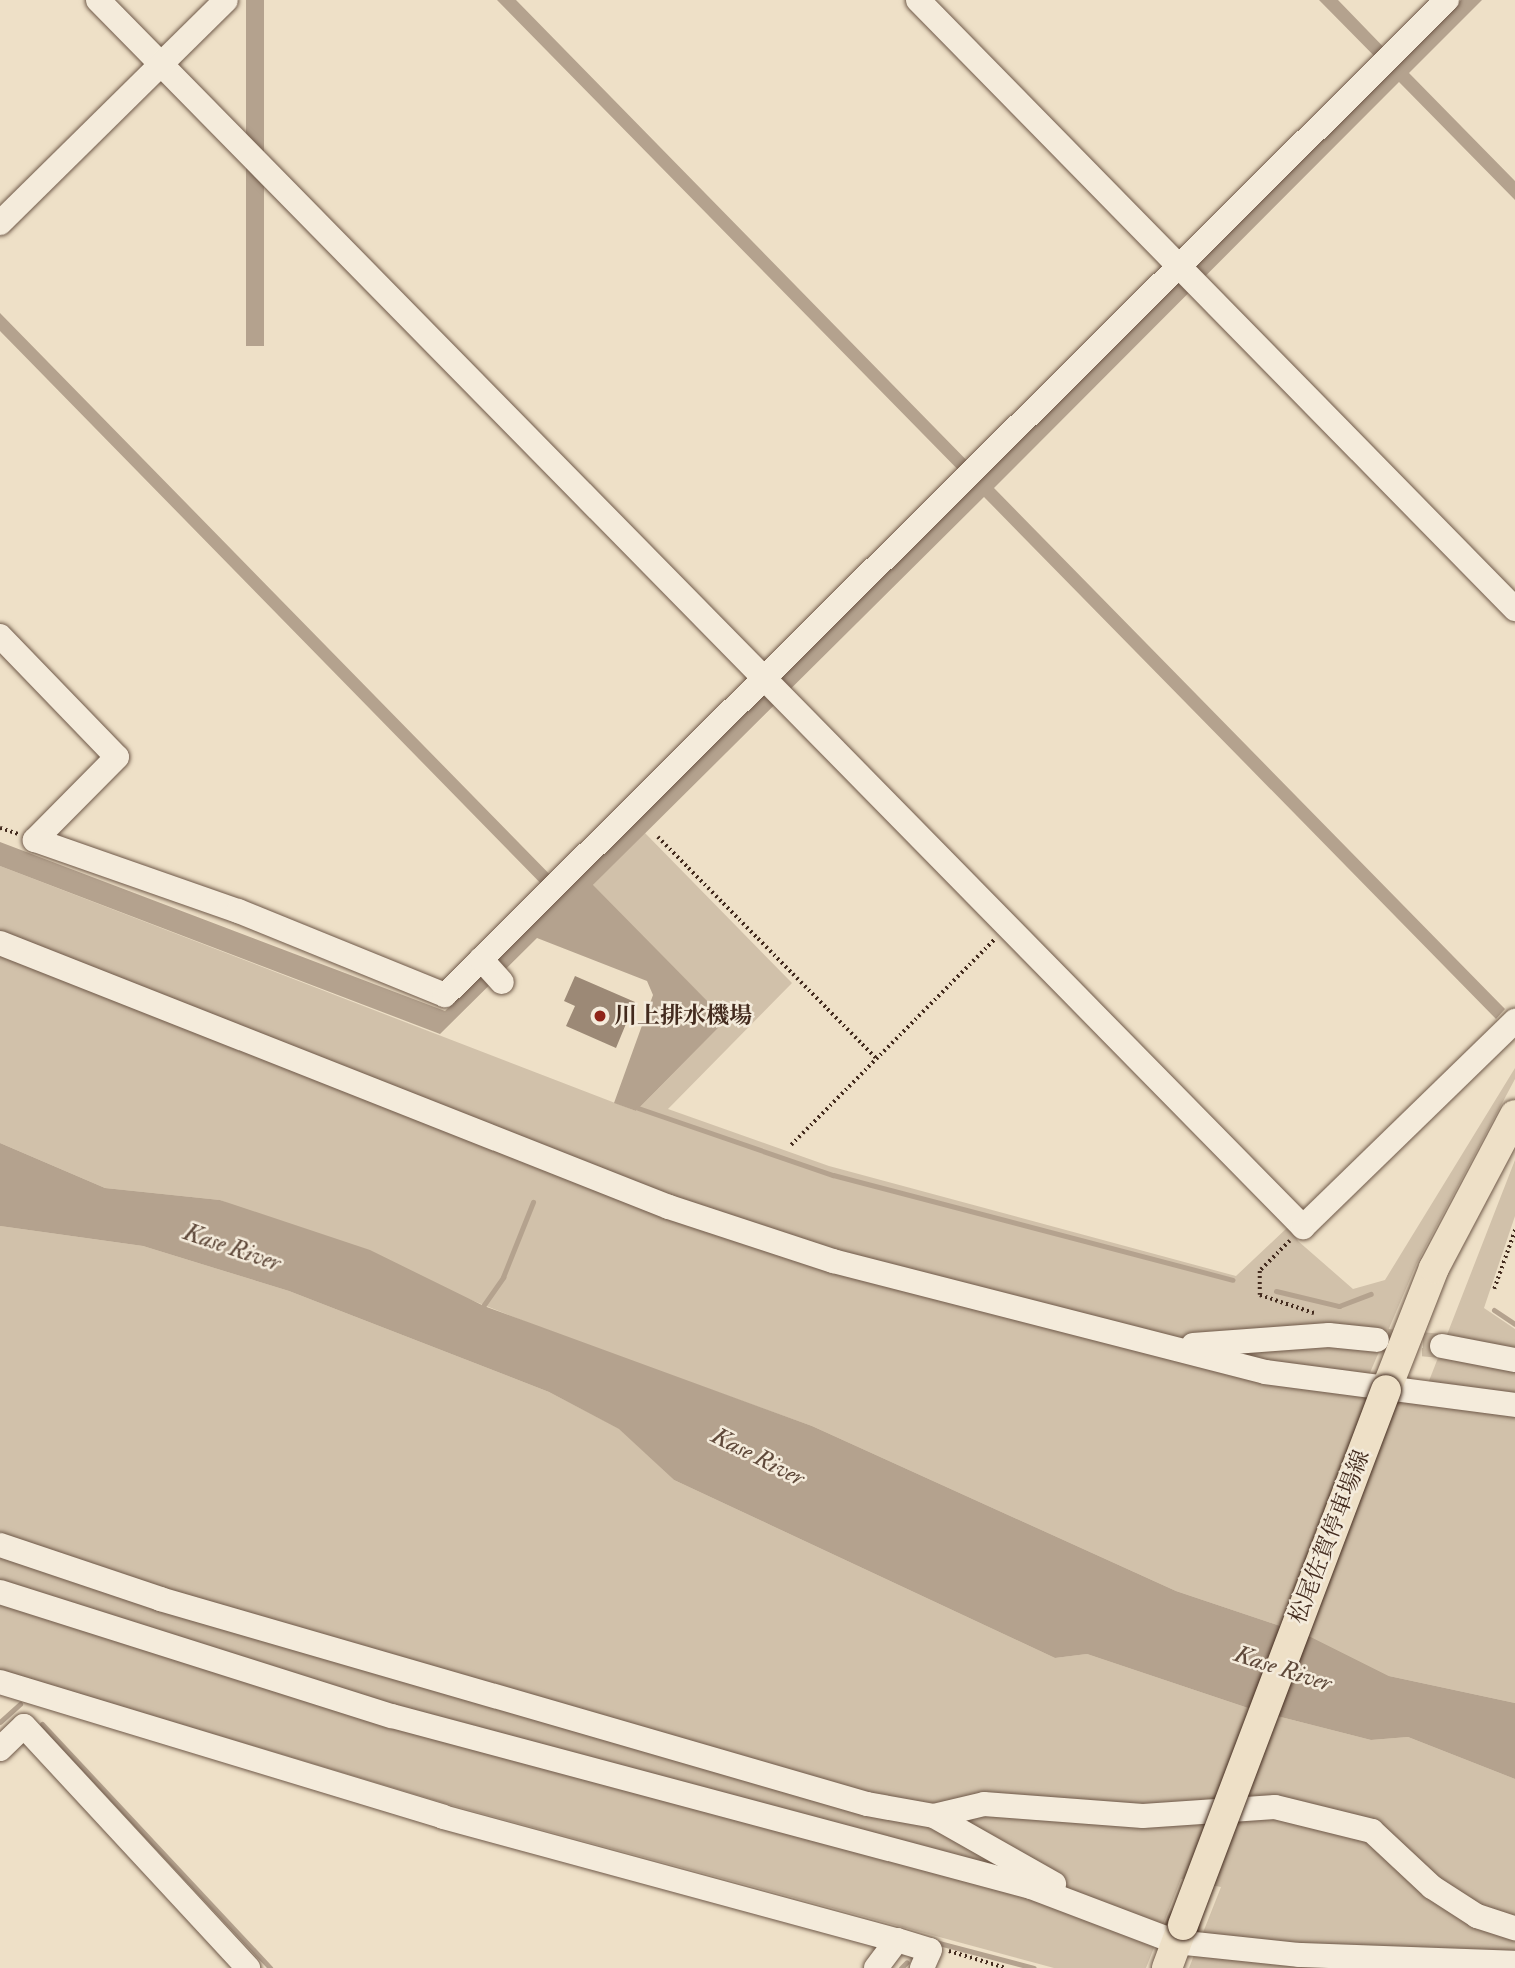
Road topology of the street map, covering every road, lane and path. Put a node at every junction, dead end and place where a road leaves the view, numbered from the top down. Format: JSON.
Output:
{"nodes":[{"id":1,"x":98,"y":0,"type":"edge"},
{"id":2,"x":226,"y":0,"type":"edge"},
{"id":3,"x":918,"y":0,"type":"edge"},
{"id":4,"x":1447,"y":0,"type":"edge"},
{"id":5,"x":171,"y":74,"type":"junction"},
{"id":6,"x":0,"y":223,"type":"edge"},
{"id":7,"x":1180,"y":266,"type":"junction"},
{"id":8,"x":1515,"y":609,"type":"edge"},
{"id":9,"x":0,"y":636,"type":"edge"},
{"id":10,"x":761,"y":681,"type":"junction"},
{"id":11,"x":658,"y":837,"type":"dead end"},
{"id":12,"x":1007,"y":928,"type":"junction"},
{"id":13,"x":0,"y":943,"type":"edge"},
{"id":14,"x":481,"y":960,"type":"junction"},
{"id":15,"x":502,"y":982,"type":"dead end"},
{"id":16,"x":1515,"y":1021,"type":"edge"},
{"id":17,"x":876,"y":1058,"type":"junction"},
{"id":18,"x":1515,"y":1115,"type":"edge"},
{"id":19,"x":791,"y":1145,"type":"dead end"},
{"id":20,"x":1303,"y":1227,"type":"junction"},
{"id":21,"x":1515,"y":1230,"type":"edge"},
{"id":22,"x":1494,"y":1289,"type":"dead end"},
{"id":23,"x":1317,"y":1314,"type":"dead end"},
{"id":24,"x":1377,"y":1340,"type":"tunnel mouth"},
{"id":25,"x":1442,"y":1346,"type":"tunnel mouth"},
{"id":26,"x":1174,"y":1347,"type":"junction"},
{"id":27,"x":1515,"y":1360,"type":"edge"},
{"id":28,"x":1386,"y":1390,"type":"junction"},
{"id":29,"x":1515,"y":1405,"type":"edge"},
{"id":30,"x":0,"y":1545,"type":"edge"},
{"id":31,"x":0,"y":1592,"type":"edge"},
{"id":32,"x":0,"y":1682,"type":"edge"},
{"id":33,"x":46,"y":1698,"type":"junction"},
{"id":34,"x":24,"y":1726,"type":"junction"},
{"id":35,"x":0,"y":1749,"type":"edge"},
{"id":36,"x":934,"y":1816,"type":"junction"},
{"id":37,"x":1090,"y":1913,"type":"junction"},
{"id":38,"x":1515,"y":1928,"type":"edge"},
{"id":39,"x":897,"y":1940,"type":"junction"},
{"id":40,"x":1175,"y":1945,"type":"edge"},
{"id":41,"x":926,"y":1959,"type":"edge"},
{"id":42,"x":1515,"y":1963,"type":"edge"},
{"id":43,"x":248,"y":1968,"type":"edge"},
{"id":44,"x":876,"y":1968,"type":"edge"},
{"id":45,"x":1006,"y":1968,"type":"edge"}],
"edges":[{"from":1,"to":5,"type":"street"},
{"from":2,"to":5,"type":"street"},
{"from":3,"to":7,"type":"street"},
{"from":4,"to":7,"type":"street"},
{"from":5,"to":6,"type":"street"},
{"from":5,"to":10,"type":"street"},
{"from":7,"to":8,"type":"street"},
{"from":7,"to":10,"type":"street"},
{"from":9,"to":14,"type":"street"},
{"from":10,"to":12,"type":"street"},
{"from":10,"to":14,"type":"street"},
{"from":11,"to":17,"type":"path"},
{"from":12,"to":17,"type":"path"},
{"from":12,"to":20,"type":"street"},
{"from":13,"to":26,"type":"street"},
{"from":14,"to":15,"type":"street"},
{"from":16,"to":20,"type":"street"},
{"from":17,"to":19,"type":"path"},
{"from":18,"to":28,"type":"main road","name":"松尾佐賀停車場線"},
{"from":20,"to":23,"type":"path"},
{"from":21,"to":22,"type":"path"},
{"from":24,"to":26,"type":"street"},
{"from":25,"to":27,"type":"street"},
{"from":26,"to":28,"type":"street"},
{"from":28,"to":29,"type":"street"},
{"from":28,"to":40,"type":"main road","name":"松尾佐賀停車場線","bridge":true},
{"from":30,"to":36,"type":"street"},
{"from":31,"to":37,"type":"street"},
{"from":32,"to":33,"type":"street"},
{"from":33,"to":34,"type":"street"},
{"from":33,"to":39,"type":"street"},
{"from":34,"to":35,"type":"street"},
{"from":34,"to":43,"type":"street"},
{"from":36,"to":37,"type":"street"},
{"from":36,"to":38,"type":"street"},
{"from":37,"to":40,"type":"street"},
{"from":39,"to":41,"type":"street"},
{"from":39,"to":44,"type":"street"},
{"from":40,"to":42,"type":"street"},
{"from":41,"to":45,"type":"path"}]}
